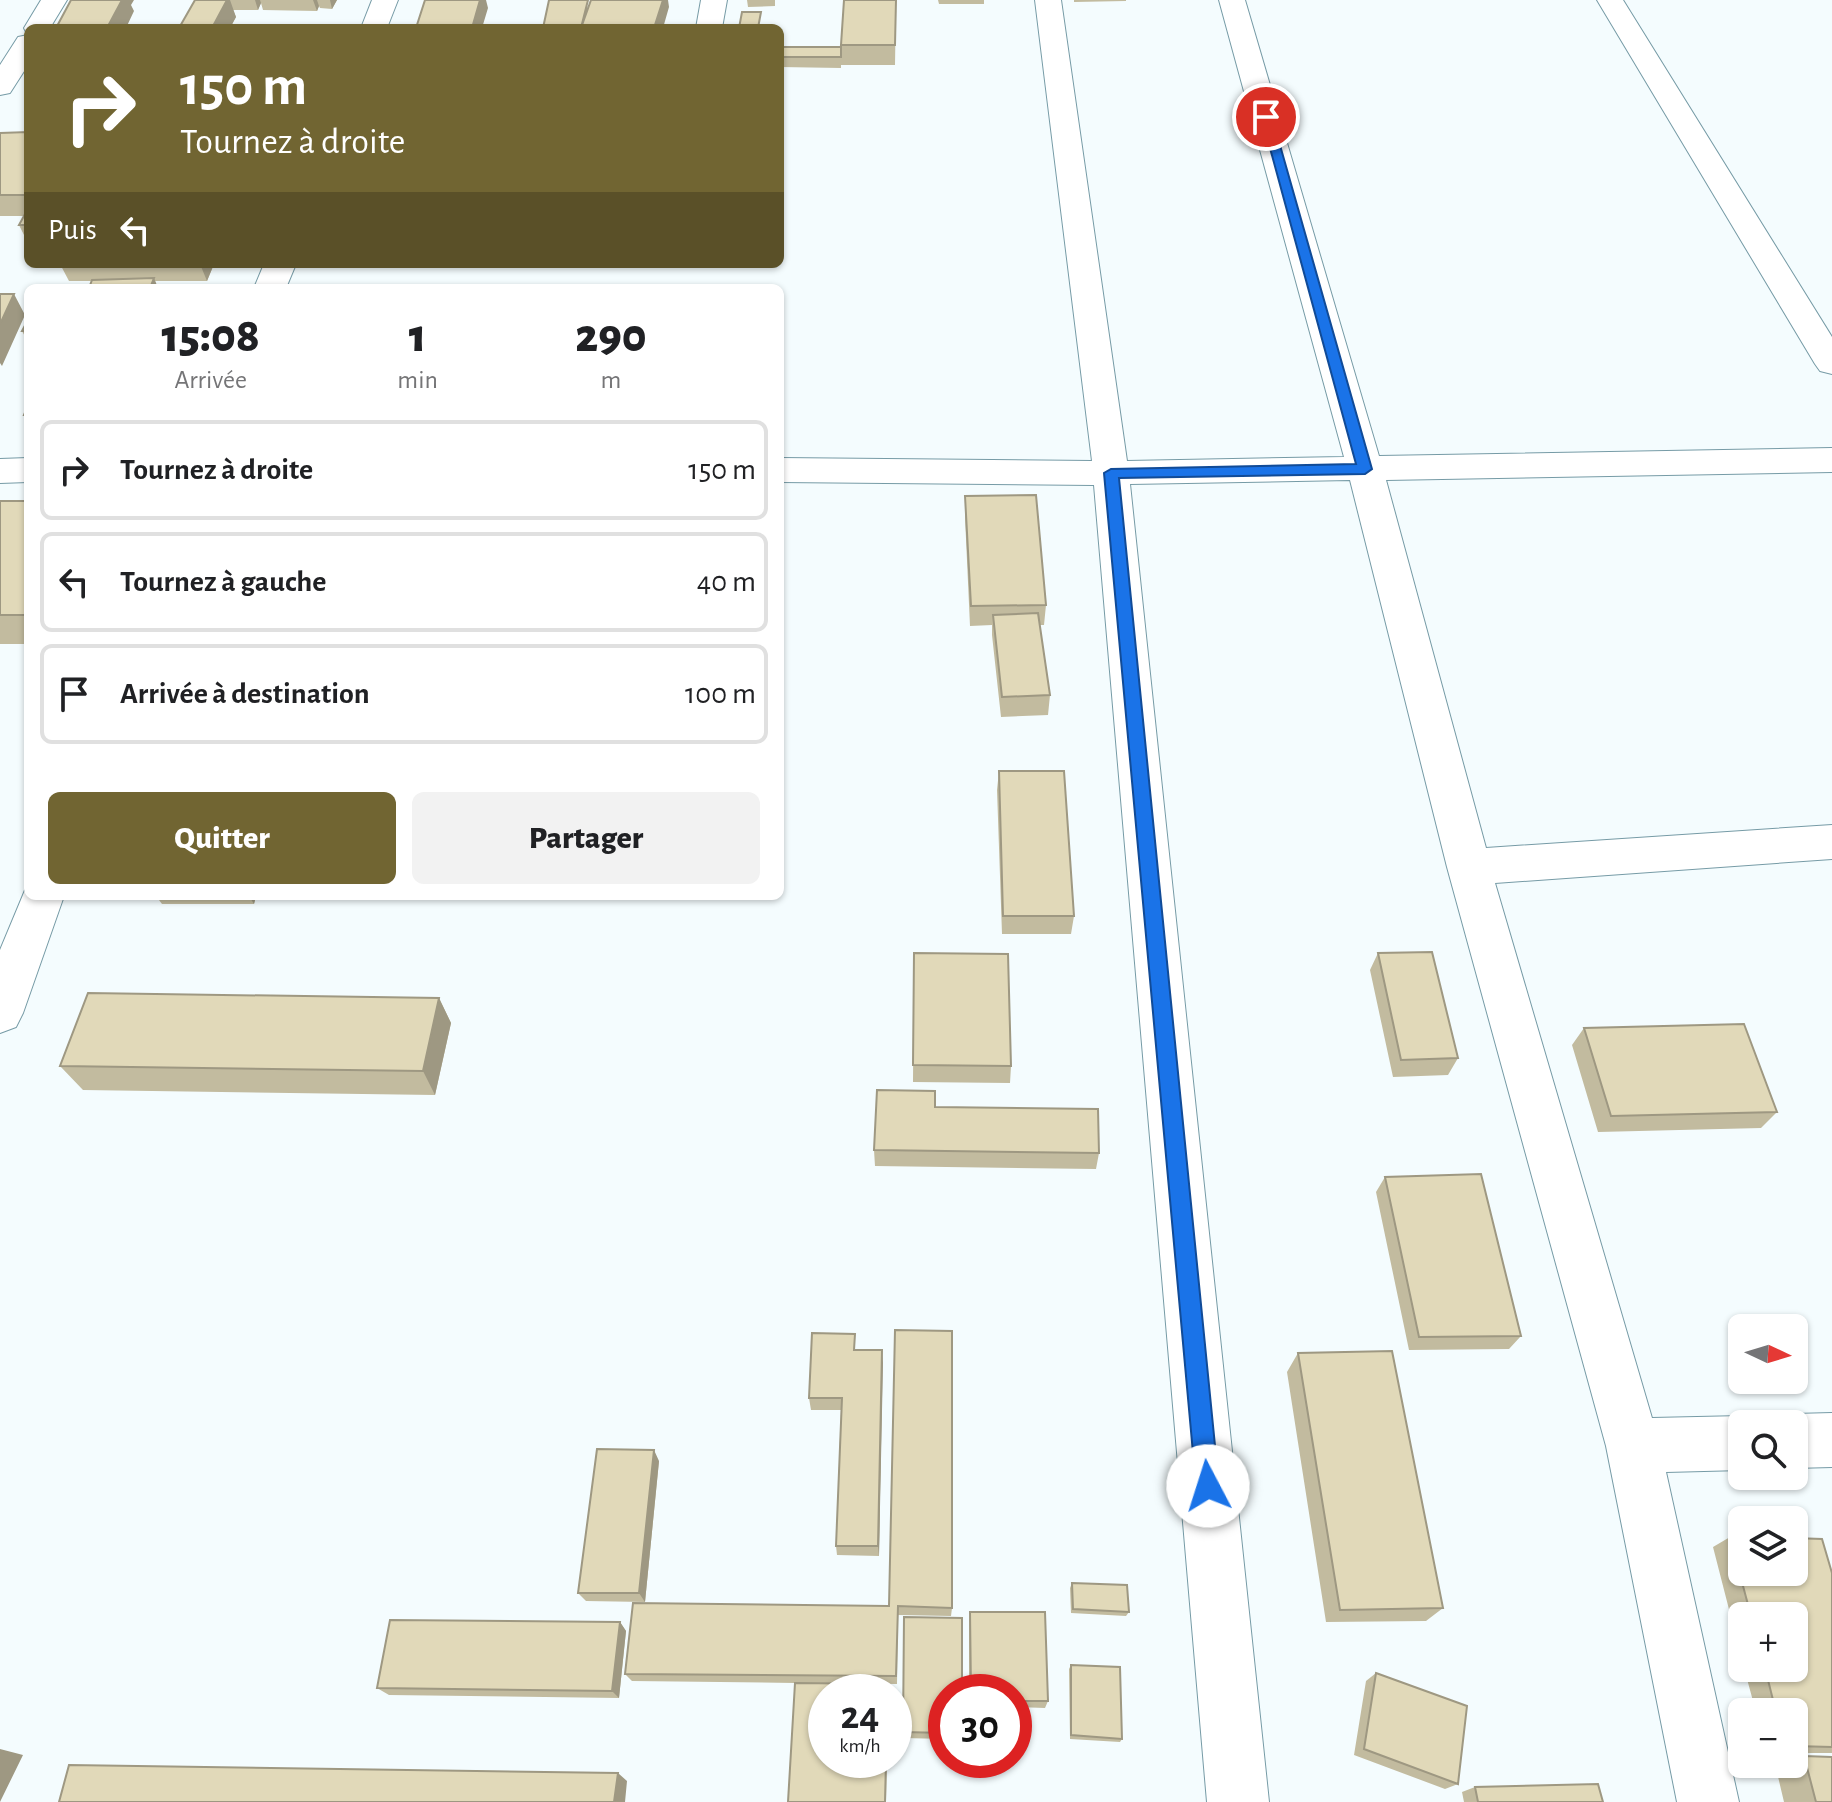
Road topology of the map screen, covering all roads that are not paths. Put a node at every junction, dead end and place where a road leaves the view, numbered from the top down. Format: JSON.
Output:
{"nodes":[{"id":1,"x":54,"y":0,"type":"edge"},
{"id":2,"x":385,"y":0,"type":"edge"},
{"id":3,"x":714,"y":0,"type":"edge"},
{"id":4,"x":1048,"y":0,"type":"edge"},
{"id":5,"x":1232,"y":0,"type":"edge"},
{"id":6,"x":1610,"y":0,"type":"edge"},
{"id":7,"x":39,"y":24,"type":"edge"},
{"id":8,"x":376,"y":24,"type":"edge"},
{"id":9,"x":710,"y":24,"type":"edge"},
{"id":10,"x":24,"y":49,"type":"edge"},
{"id":11,"x":0,"y":87,"type":"edge"},
{"id":12,"x":1832,"y":364,"type":"edge"},
{"id":13,"x":1832,"y":460,"type":"edge"},
{"id":14,"x":1365,"y":469,"type":"junction"},
{"id":15,"x":24,"y":470,"type":"edge"},
{"id":16,"x":784,"y":470,"type":"edge"},
{"id":17,"x":0,"y":471,"type":"edge"},
{"id":18,"x":1111,"y":473,"type":"junction"},
{"id":19,"x":1832,"y":842,"type":"edge"},
{"id":20,"x":1469,"y":867,"type":"junction"},
{"id":21,"x":41,"y":900,"type":"edge"},
{"id":22,"x":0,"y":1013,"type":"edge"},
{"id":23,"x":1832,"y":1440,"type":"edge"},
{"id":24,"x":1808,"y":1441,"type":"edge"},
{"id":25,"x":1728,"y":1443,"type":"edge"},
{"id":26,"x":1633,"y":1446,"type":"junction"},
{"id":27,"x":1238,"y":1802,"type":"edge"},
{"id":28,"x":1708,"y":1802,"type":"edge"}],
"edges":[{"from":1,"to":7,"type":"street"},
{"from":2,"to":8,"type":"street"},
{"from":3,"to":9,"type":"street"},
{"from":4,"to":18,"type":"street"},
{"from":5,"to":14,"type":"street"},
{"from":6,"to":12,"type":"street"},
{"from":10,"to":11,"type":"street"},
{"from":13,"to":14,"type":"street"},
{"from":14,"to":18,"type":"street"},
{"from":14,"to":20,"type":"street"},
{"from":15,"to":17,"type":"street"},
{"from":16,"to":18,"type":"street"},
{"from":18,"to":27,"type":"street"},
{"from":19,"to":20,"type":"street"},
{"from":20,"to":26,"type":"street"},
{"from":21,"to":22,"type":"street"},
{"from":23,"to":24,"type":"street"},
{"from":25,"to":26,"type":"street"},
{"from":26,"to":28,"type":"street"}]}
